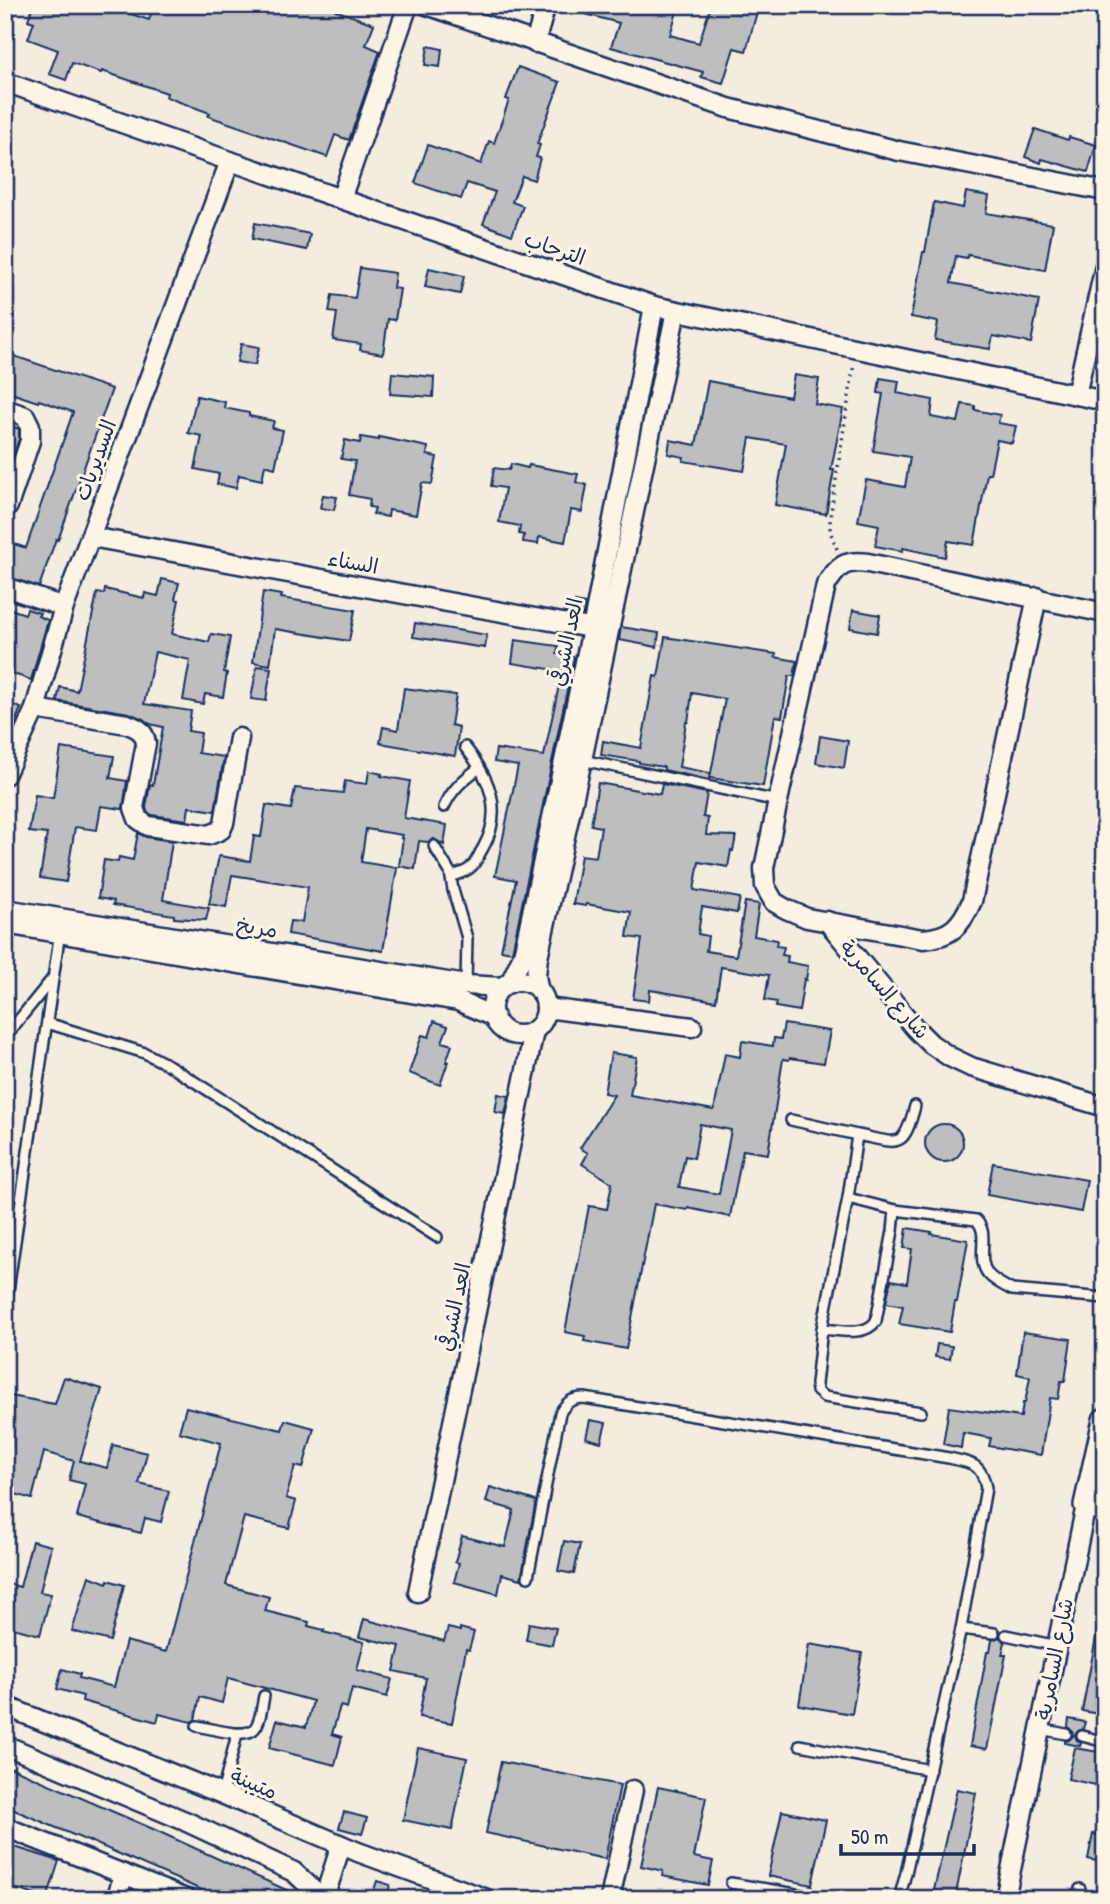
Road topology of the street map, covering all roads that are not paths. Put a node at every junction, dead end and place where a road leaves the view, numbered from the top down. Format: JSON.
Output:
{"nodes":[{"id":1,"x":408,"y":5,"type":"edge"},
{"id":2,"x":427,"y":5,"type":"edge"},
{"id":3,"x":546,"y":5,"type":"edge"},
{"id":4,"x":535,"y":43,"type":"junction"},
{"id":5,"x":5,"y":82,"type":"edge"},
{"id":6,"x":230,"y":161,"type":"junction"},
{"id":7,"x":1105,"y":191,"type":"edge"},
{"id":8,"x":341,"y":199,"type":"junction"},
{"id":9,"x":1105,"y":266,"type":"edge"},
{"id":10,"x":654,"y":306,"type":"junction"},
{"id":11,"x":676,"y":311,"type":"junction"},
{"id":12,"x":1076,"y":395,"type":"junction"},
{"id":13,"x":1105,"y":401,"type":"edge"},
{"id":14,"x":5,"y":410,"type":"edge"},
{"id":15,"x":5,"y":509,"type":"edge"},
{"id":16,"x":91,"y":537,"type":"junction"},
{"id":17,"x":5,"y":587,"type":"edge"},
{"id":18,"x":1037,"y":597,"type":"junction"},
{"id":19,"x":64,"y":607,"type":"junction"},
{"id":20,"x":1105,"y":613,"type":"edge"},
{"id":21,"x":600,"y":630,"type":"junction"},
{"id":22,"x":35,"y":709,"type":"junction"},
{"id":23,"x":239,"y":738,"type":"dead end"},
{"id":24,"x":465,"y":747,"type":"dead end"},
{"id":25,"x":582,"y":760,"type":"junction"},
{"id":26,"x":479,"y":768,"type":"junction"},
{"id":27,"x":5,"y":775,"type":"edge"},
{"id":28,"x":778,"y":801,"type":"junction"},
{"id":29,"x":443,"y":807,"type":"dead end"},
{"id":30,"x":434,"y":846,"type":"dead end"},
{"id":31,"x":451,"y":877,"type":"junction"},
{"id":32,"x":5,"y":909,"type":"edge"},
{"id":33,"x":827,"y":921,"type":"junction"},
{"id":34,"x":5,"y":924,"type":"edge"},
{"id":35,"x":61,"y":926,"type":"junction"},
{"id":36,"x":53,"y":977,"type":"junction"},
{"id":37,"x":466,"y":985,"type":"junction"},
{"id":38,"x":506,"y":985,"type":"junction"},
{"id":39,"x":538,"y":988,"type":"junction"},
{"id":40,"x":546,"y":1007,"type":"junction"},
{"id":41,"x":494,"y":1017,"type":"junction"},
{"id":42,"x":47,"y":1023,"type":"junction"},
{"id":43,"x":692,"y":1027,"type":"dead end"},
{"id":44,"x":534,"y":1031,"type":"junction"},
{"id":45,"x":5,"y":1037,"type":"edge"},
{"id":46,"x":915,"y":1105,"type":"dead end"},
{"id":47,"x":1105,"y":1107,"type":"edge"},
{"id":48,"x":791,"y":1120,"type":"dead end"},
{"id":49,"x":857,"y":1135,"type":"junction"},
{"id":50,"x":848,"y":1198,"type":"junction"},
{"id":51,"x":895,"y":1210,"type":"junction"},
{"id":52,"x":437,"y":1237,"type":"dead end"},
{"id":53,"x":1105,"y":1298,"type":"edge"},
{"id":54,"x":5,"y":1311,"type":"edge"},
{"id":55,"x":822,"y":1329,"type":"junction"},
{"id":56,"x":921,"y":1412,"type":"dead end"},
{"id":57,"x":1105,"y":1420,"type":"edge"},
{"id":58,"x":1095,"y":1507,"type":"edge"},
{"id":59,"x":528,"y":1577,"type":"dead end"},
{"id":60,"x":418,"y":1592,"type":"dead end"},
{"id":61,"x":961,"y":1629,"type":"junction"},
{"id":62,"x":994,"y":1633,"type":"dead end"},
{"id":63,"x":1006,"y":1635,"type":"dead end"},
{"id":64,"x":1057,"y":1646,"type":"junction"},
{"id":65,"x":264,"y":1696,"type":"dead end"},
{"id":66,"x":5,"y":1706,"type":"edge"},
{"id":67,"x":197,"y":1726,"type":"dead end"},
{"id":68,"x":1040,"y":1729,"type":"junction"},
{"id":69,"x":237,"y":1734,"type":"junction"},
{"id":70,"x":1066,"y":1734,"type":"dead end"},
{"id":71,"x":1082,"y":1736,"type":"dead end"},
{"id":72,"x":1105,"y":1742,"type":"edge"},
{"id":73,"x":5,"y":1745,"type":"edge"},
{"id":74,"x":800,"y":1745,"type":"dead end"},
{"id":75,"x":930,"y":1770,"type":"junction"},
{"id":76,"x":634,"y":1790,"type":"dead end"},
{"id":77,"x":222,"y":1794,"type":"junction"},
{"id":78,"x":5,"y":1827,"type":"edge"},
{"id":79,"x":341,"y":1844,"type":"junction"},
{"id":80,"x":124,"y":1874,"type":"junction"},
{"id":81,"x":731,"y":1883,"type":"dead end"},
{"id":82,"x":116,"y":1899,"type":"edge"},
{"id":83,"x":186,"y":1899,"type":"edge"},
{"id":84,"x":323,"y":1899,"type":"edge"},
{"id":85,"x":486,"y":1899,"type":"edge"},
{"id":86,"x":610,"y":1899,"type":"edge"},
{"id":87,"x":825,"y":1899,"type":"edge"},
{"id":88,"x":899,"y":1899,"type":"edge"},
{"id":89,"x":1005,"y":1899,"type":"edge"}],
"edges":[{"from":1,"to":8,"type":"street"},
{"from":2,"to":4,"type":"street"},
{"from":3,"to":4,"type":"street"},
{"from":4,"to":7,"type":"street"},
{"from":5,"to":6,"type":"street","name":"الترحاب"},
{"from":6,"to":8,"type":"street","name":"الترحاب"},
{"from":6,"to":16,"type":"street","name":"السديريات"},
{"from":8,"to":10,"type":"street","name":"الترحاب"},
{"from":9,"to":12,"type":"street"},
{"from":10,"to":11,"type":"street","name":"الترحاب"},
{"from":10,"to":21,"type":"street","name":"العد الشرقي"},
{"from":11,"to":12,"type":"street","name":"الترحاب"},
{"from":11,"to":21,"type":"street","name":"العد الشرقي"},
{"from":12,"to":13,"type":"street","name":"الترحاب"},
{"from":14,"to":15,"type":"street"},
{"from":16,"to":19,"type":"street","name":"السديريات"},
{"from":16,"to":21,"type":"street","name":"السناء"},
{"from":17,"to":19,"type":"street"},
{"from":18,"to":20,"type":"street"},
{"from":18,"to":28,"type":"street"},
{"from":18,"to":33,"type":"street"},
{"from":19,"to":22,"type":"street","name":"السديريات"},
{"from":21,"to":25,"type":"street","name":"العد الشرقي"},
{"from":21,"to":38,"type":"street","name":"العد الشرقي"},
{"from":22,"to":23,"type":"street"},
{"from":22,"to":27,"type":"street","name":"السديريات"},
{"from":24,"to":26,"type":"lane"},
{"from":25,"to":28,"type":"lane"},
{"from":25,"to":39,"type":"street","name":"العد الشرقي"},
{"from":26,"to":29,"type":"lane"},
{"from":26,"to":31,"type":"lane"},
{"from":28,"to":33,"type":"street"},
{"from":30,"to":31,"type":"lane"},
{"from":31,"to":37,"type":"lane"},
{"from":32,"to":35,"type":"street","name":"مريخ"},
{"from":33,"to":47,"type":"street","name":"شارع السامرية"},
{"from":34,"to":35,"type":"street","name":"مريخ"},
{"from":35,"to":36,"type":"lane"},
{"from":35,"to":37,"type":"street","name":"مريخ"},
{"from":35,"to":41,"type":"street","name":"مريخ"},
{"from":36,"to":42,"type":"lane"},
{"from":36,"to":45,"type":"lane"},
{"from":37,"to":38,"type":"street","name":"مريخ"},
{"from":38,"to":39,"type":"street"},
{"from":38,"to":41,"type":"street"},
{"from":39,"to":40,"type":"street"},
{"from":40,"to":43,"type":"street"},
{"from":40,"to":44,"type":"street"},
{"from":41,"to":44,"type":"street"},
{"from":42,"to":52,"type":"lane"},
{"from":42,"to":54,"type":"lane"},
{"from":44,"to":60,"type":"street","name":"العد الشرقي"},
{"from":46,"to":49,"type":"lane"},
{"from":48,"to":49,"type":"lane"},
{"from":49,"to":50,"type":"lane"},
{"from":50,"to":51,"type":"lane"},
{"from":50,"to":55,"type":"lane"},
{"from":51,"to":53,"type":"lane"},
{"from":51,"to":55,"type":"lane"},
{"from":55,"to":56,"type":"lane"},
{"from":57,"to":58,"type":"street","name":"شارع السامرية"},
{"from":58,"to":64,"type":"street","name":"شارع السامرية"},
{"from":59,"to":61,"type":"lane"},
{"from":61,"to":62,"type":"lane"},
{"from":61,"to":75,"type":"lane"},
{"from":63,"to":64,"type":"lane"},
{"from":64,"to":68,"type":"street","name":"شارع السامرية"},
{"from":65,"to":69,"type":"lane"},
{"from":66,"to":77,"type":"street","name":"متيبنة"},
{"from":67,"to":69,"type":"lane"},
{"from":68,"to":70,"type":"lane"},
{"from":68,"to":89,"type":"street","name":"شارع السامرية"},
{"from":69,"to":77,"type":"lane"},
{"from":71,"to":72,"type":"lane"},
{"from":73,"to":84,"type":"street"},
{"from":74,"to":75,"type":"lane"},
{"from":75,"to":88,"type":"lane"},
{"from":76,"to":86,"type":"street"},
{"from":77,"to":79,"type":"street","name":"متيبنة"},
{"from":78,"to":80,"type":"street"},
{"from":79,"to":84,"type":"street"},
{"from":79,"to":85,"type":"street","name":"متيبنة"},
{"from":80,"to":82,"type":"street"},
{"from":80,"to":83,"type":"street"},
{"from":81,"to":87,"type":"lane"}]}
